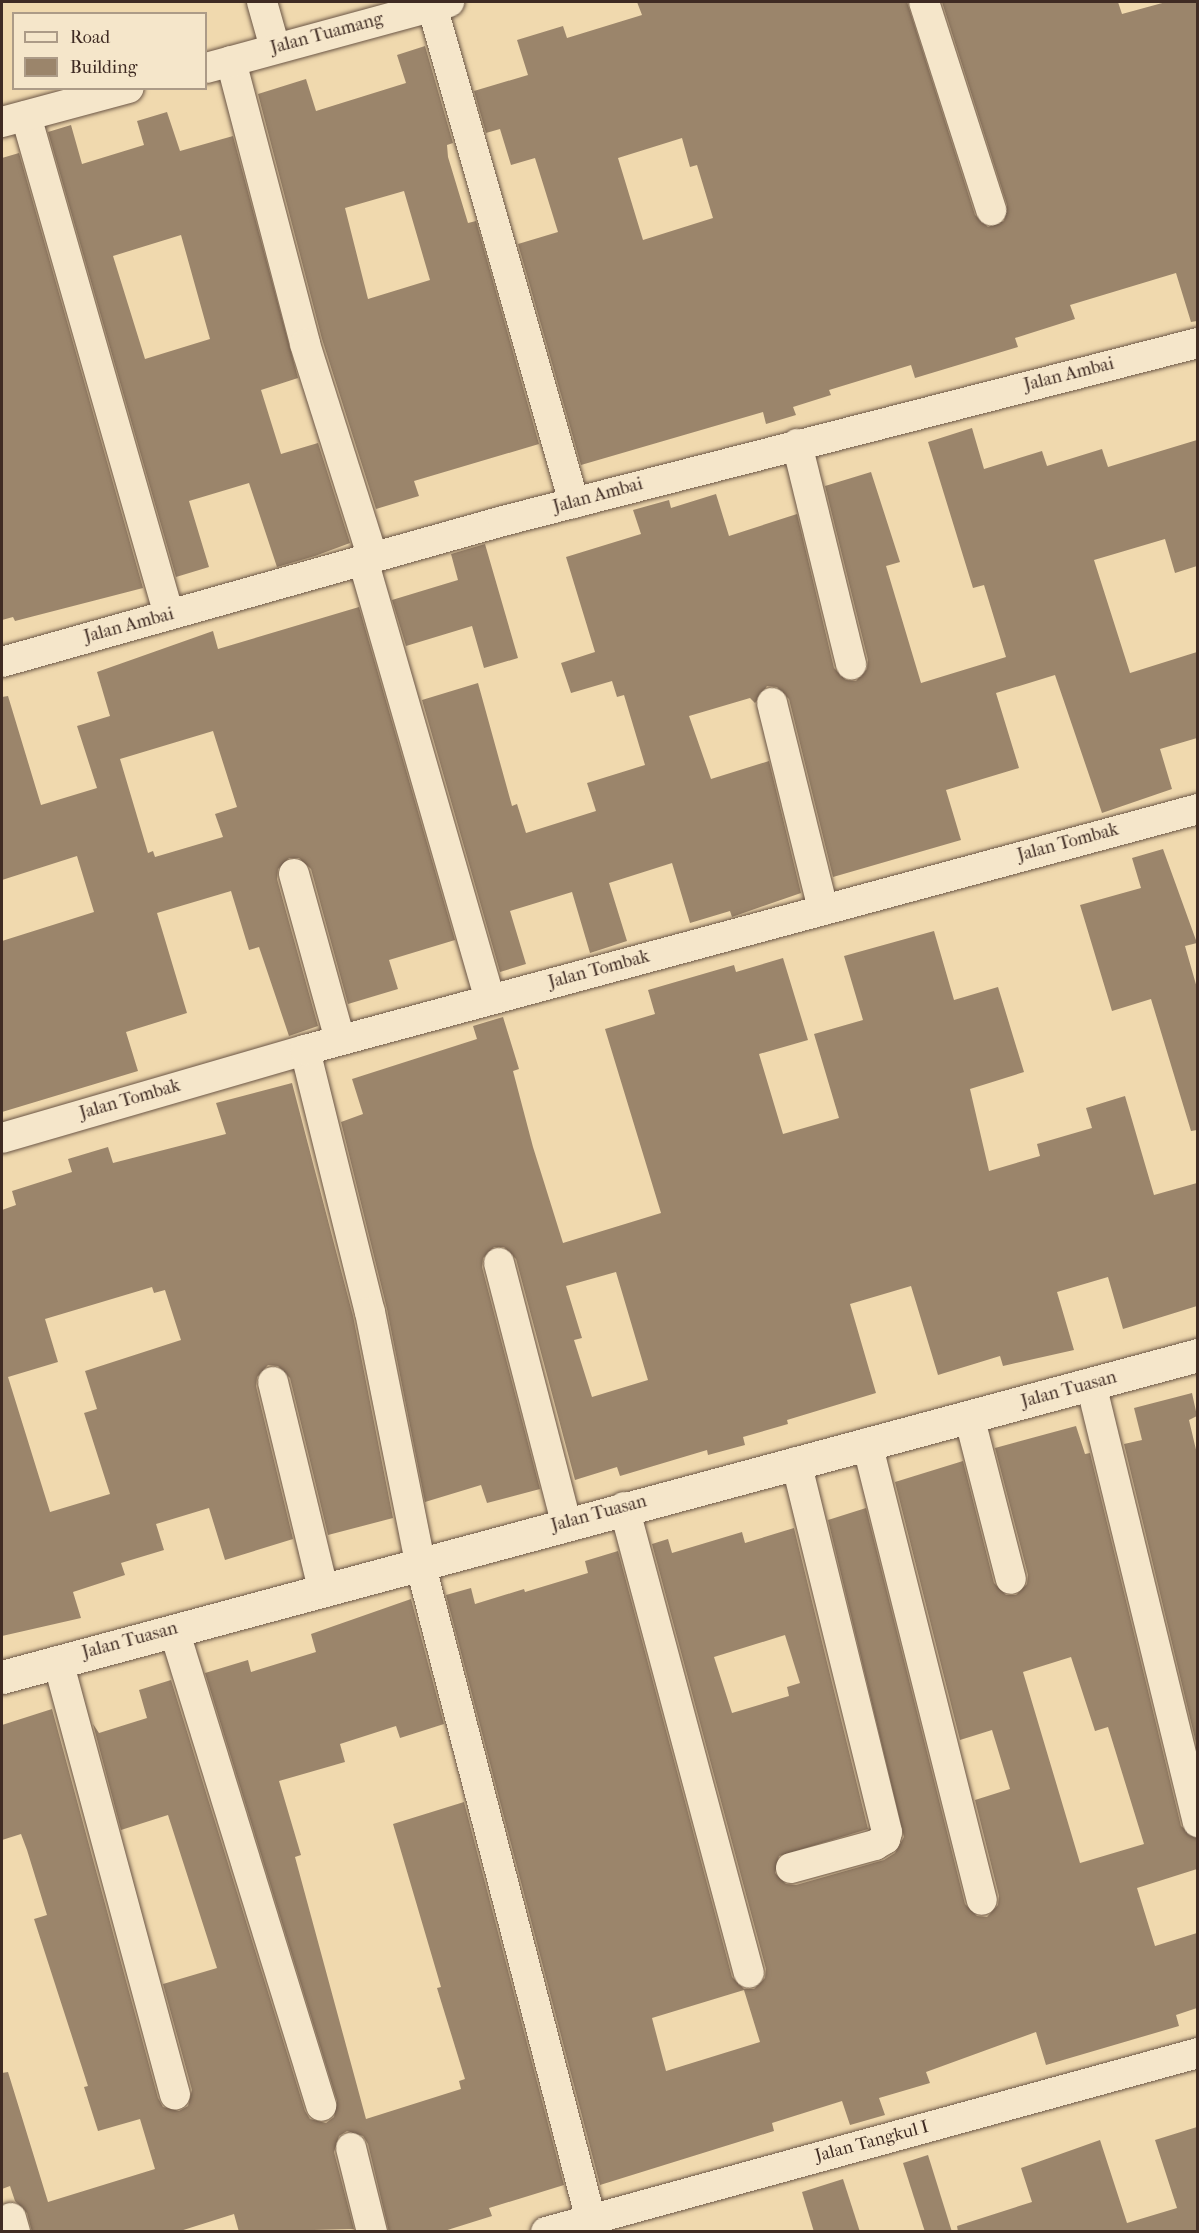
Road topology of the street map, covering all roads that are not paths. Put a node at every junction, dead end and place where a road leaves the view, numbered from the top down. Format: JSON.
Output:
{"nodes":[{"id":1,"x":262,"y":2,"type":"edge"},
{"id":2,"x":924,"y":2,"type":"edge"},
{"id":3,"x":440,"y":4,"type":"edge"},
{"id":4,"x":276,"y":48,"type":"junction"},
{"id":5,"x":218,"y":64,"type":"edge"},
{"id":6,"x":121,"y":90,"type":"edge"},
{"id":7,"x":9,"y":117,"type":"edge"},
{"id":8,"x":991,"y":210,"type":"dead end"},
{"id":9,"x":1197,"y":343,"type":"edge"},
{"id":10,"x":797,"y":444,"type":"junction"},
{"id":11,"x":574,"y":503,"type":"junction"},
{"id":12,"x":368,"y":559,"type":"junction"},
{"id":13,"x":169,"y":615,"type":"junction"},
{"id":14,"x":2,"y":662,"type":"edge"},
{"id":15,"x":851,"y":664,"type":"dead end"},
{"id":16,"x":772,"y":703,"type":"dead end"},
{"id":17,"x":1197,"y":809,"type":"edge"},
{"id":18,"x":294,"y":874,"type":"dead end"},
{"id":19,"x":823,"y":909,"type":"junction"},
{"id":20,"x":490,"y":999,"type":"junction"},
{"id":21,"x":340,"y":1040,"type":"junction"},
{"id":22,"x":305,"y":1050,"type":"junction"},
{"id":23,"x":2,"y":1138,"type":"edge"},
{"id":24,"x":499,"y":1263,"type":"dead end"},
{"id":25,"x":1197,"y":1355,"type":"edge"},
{"id":26,"x":273,"y":1382,"type":"dead end"},
{"id":27,"x":1091,"y":1384,"type":"junction"},
{"id":28,"x":969,"y":1416,"type":"junction"},
{"id":29,"x":867,"y":1443,"type":"junction"},
{"id":30,"x":795,"y":1462,"type":"junction"},
{"id":31,"x":624,"y":1507,"type":"junction"},
{"id":32,"x":566,"y":1522,"type":"junction"},
{"id":33,"x":420,"y":1563,"type":"junction"},
{"id":34,"x":1011,"y":1579,"type":"dead end"},
{"id":35,"x":323,"y":1588,"type":"junction"},
{"id":36,"x":174,"y":1630,"type":"junction"},
{"id":37,"x":58,"y":1660,"type":"junction"},
{"id":38,"x":2,"y":1677,"type":"edge"},
{"id":39,"x":1197,"y":1822,"type":"edge"},
{"id":40,"x":791,"y":1868,"type":"dead end"},
{"id":41,"x":982,"y":1900,"type":"dead end"},
{"id":42,"x":749,"y":1973,"type":"dead end"},
{"id":43,"x":1197,"y":2053,"type":"edge"},
{"id":44,"x":175,"y":2094,"type":"dead end"},
{"id":45,"x":321,"y":2106,"type":"dead end"},
{"id":46,"x":351,"y":2148,"type":"dead end"},
{"id":47,"x":592,"y":2226,"type":"edge"},
{"id":48,"x":372,"y":2232,"type":"edge"},
{"id":49,"x":546,"y":2232,"type":"edge"}],
"edges":[{"from":1,"to":4,"type":"street"},
{"from":2,"to":8,"type":"street"},
{"from":3,"to":4,"type":"street","name":"Jalan Tuamang"},
{"from":3,"to":11,"type":"street"},
{"from":4,"to":5,"type":"street","name":"Jalan Tuamang"},
{"from":5,"to":12,"type":"street"},
{"from":6,"to":7,"type":"street"},
{"from":7,"to":13,"type":"street"},
{"from":9,"to":10,"type":"street","name":"Jalan Ambai"},
{"from":10,"to":11,"type":"street","name":"Jalan Ambai"},
{"from":10,"to":15,"type":"street"},
{"from":11,"to":12,"type":"street","name":"Jalan Ambai"},
{"from":12,"to":13,"type":"street","name":"Jalan Ambai"},
{"from":12,"to":20,"type":"street"},
{"from":13,"to":14,"type":"street","name":"Jalan Ambai"},
{"from":16,"to":19,"type":"street"},
{"from":17,"to":19,"type":"street","name":"Jalan Tombak"},
{"from":18,"to":21,"type":"street"},
{"from":19,"to":20,"type":"street","name":"Jalan Tombak"},
{"from":20,"to":21,"type":"street","name":"Jalan Tombak"},
{"from":21,"to":22,"type":"street","name":"Jalan Tombak"},
{"from":22,"to":23,"type":"street","name":"Jalan Tombak"},
{"from":22,"to":33,"type":"street"},
{"from":24,"to":32,"type":"street"},
{"from":25,"to":27,"type":"street","name":"Jalan Tuasan"},
{"from":26,"to":35,"type":"street"},
{"from":27,"to":28,"type":"street","name":"Jalan Tuasan"},
{"from":27,"to":39,"type":"street"},
{"from":28,"to":29,"type":"street","name":"Jalan Tuasan"},
{"from":28,"to":34,"type":"street"},
{"from":29,"to":30,"type":"street","name":"Jalan Tuasan"},
{"from":29,"to":41,"type":"street"},
{"from":30,"to":31,"type":"street","name":"Jalan Tuasan"},
{"from":30,"to":40,"type":"street"},
{"from":31,"to":32,"type":"street","name":"Jalan Tuasan"},
{"from":31,"to":42,"type":"street"},
{"from":32,"to":33,"type":"street","name":"Jalan Tuasan"},
{"from":33,"to":35,"type":"street","name":"Jalan Tuasan"},
{"from":33,"to":47,"type":"street"},
{"from":35,"to":36,"type":"street","name":"Jalan Tuasan"},
{"from":36,"to":37,"type":"street","name":"Jalan Tuasan"},
{"from":36,"to":45,"type":"street"},
{"from":37,"to":38,"type":"street","name":"Jalan Tuasan"},
{"from":37,"to":44,"type":"street"},
{"from":43,"to":47,"type":"street","name":"Jalan Tangkul I"},
{"from":46,"to":48,"type":"street"},
{"from":47,"to":49,"type":"street","name":"Jalan Tangkul I"}]}
